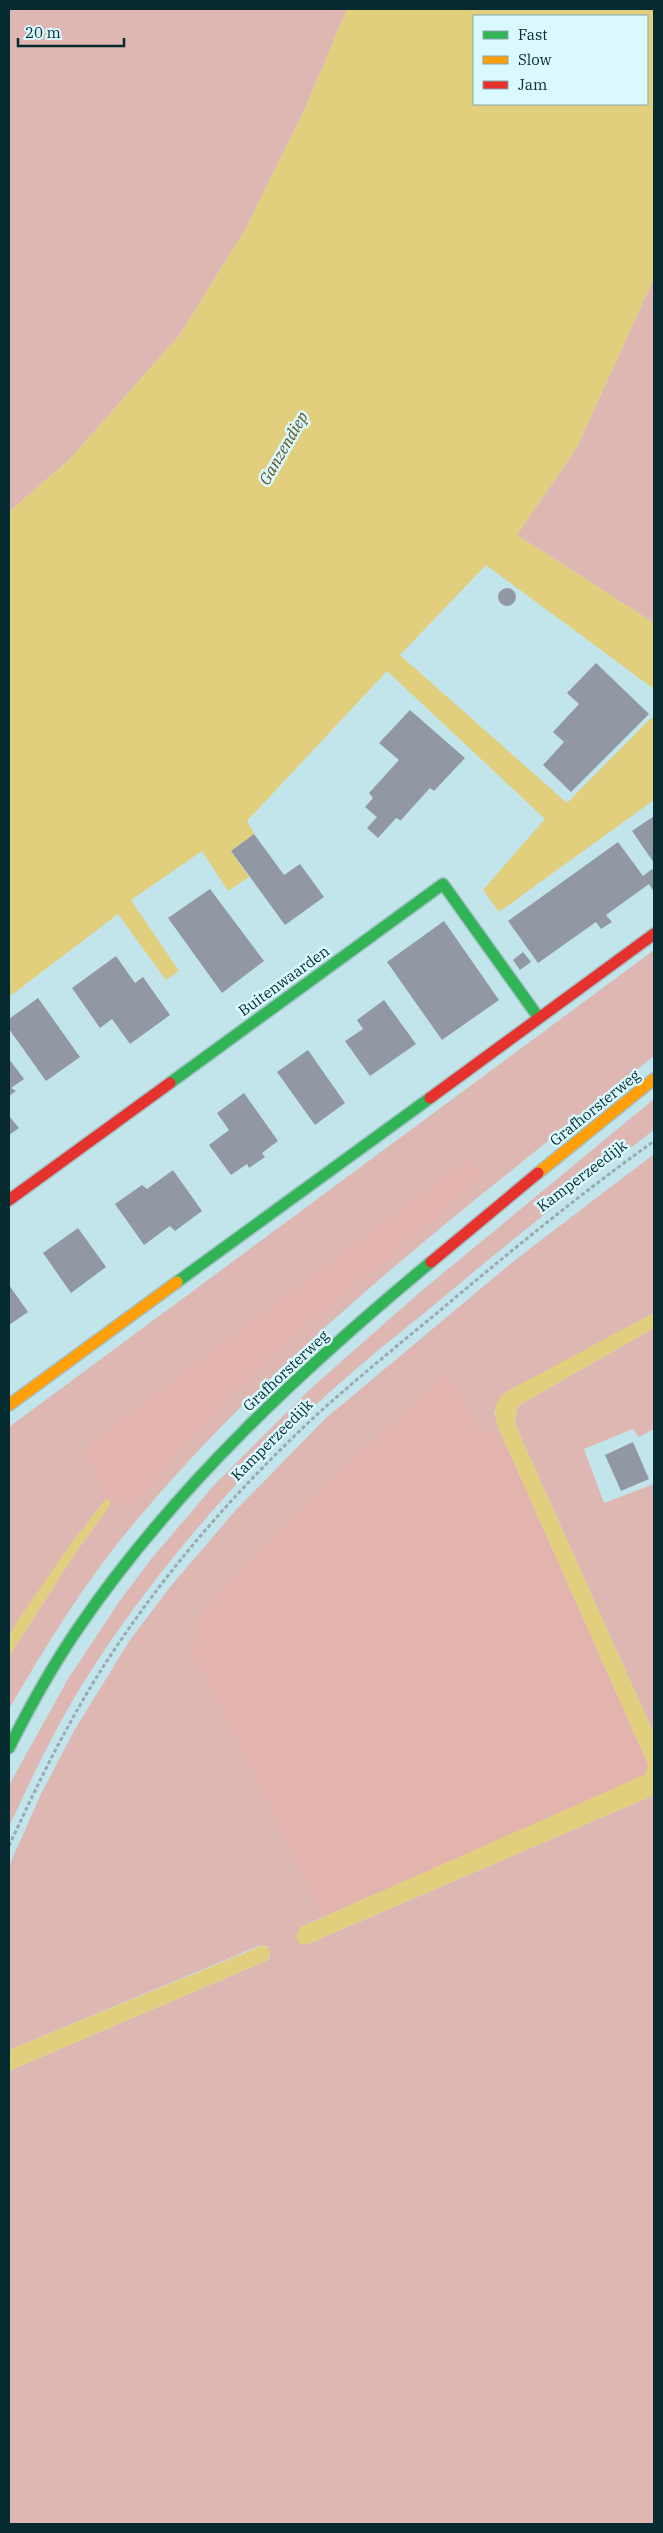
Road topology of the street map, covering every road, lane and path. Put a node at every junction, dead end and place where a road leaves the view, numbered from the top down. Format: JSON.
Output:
{"nodes":[{"id":1,"x":654,"y":934,"type":"edge"},
{"id":2,"x":539,"y":1018,"type":"junction"},
{"id":3,"x":654,"y":1079,"type":"edge"},
{"id":4,"x":654,"y":1141,"type":"edge"},
{"id":5,"x":9,"y":1200,"type":"edge"},
{"id":6,"x":9,"y":1405,"type":"edge"},
{"id":7,"x":9,"y":1748,"type":"edge"},
{"id":8,"x":9,"y":1846,"type":"edge"}],
"edges":[{"from":1,"to":2,"type":"street"},
{"from":2,"to":5,"type":"street","name":"Buitenwaarden"},
{"from":2,"to":6,"type":"street"},
{"from":3,"to":7,"type":"street","name":"Grafhorsterweg"},
{"from":4,"to":8,"type":"path","name":"Kamperzeedijk"}]}
